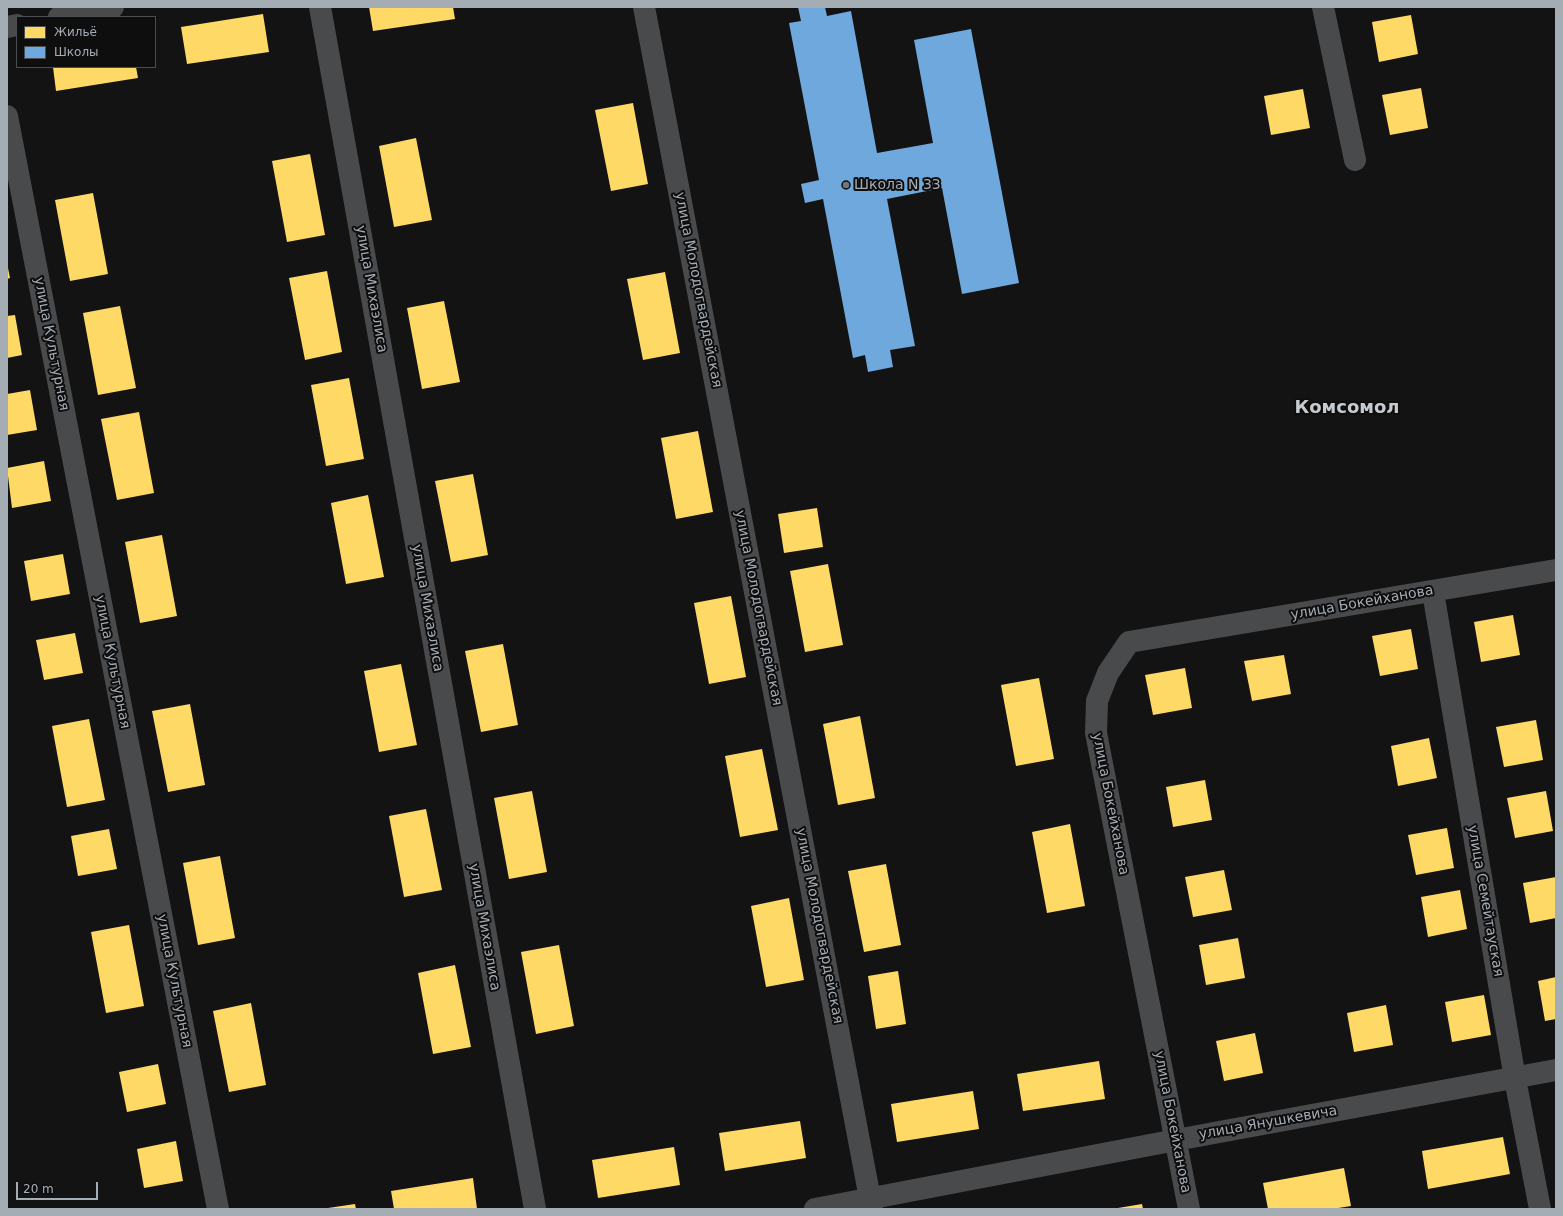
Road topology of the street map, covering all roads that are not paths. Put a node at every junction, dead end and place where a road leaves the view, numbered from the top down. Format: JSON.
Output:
{"nodes":[{"id":1,"x":113,"y":7,"type":"edge"},
{"id":2,"x":320,"y":7,"type":"edge"},
{"id":3,"x":644,"y":7,"type":"edge"},
{"id":4,"x":1323,"y":7,"type":"edge"},
{"id":5,"x":64,"y":16,"type":"edge"},
{"id":6,"x":7,"y":116,"type":"edge"},
{"id":7,"x":1355,"y":160,"type":"dead end"},
{"id":8,"x":1556,"y":570,"type":"edge"},
{"id":9,"x":1433,"y":592,"type":"junction"},
{"id":10,"x":1556,"y":1070,"type":"edge"},
{"id":11,"x":1515,"y":1079,"type":"junction"},
{"id":12,"x":1176,"y":1140,"type":"junction"},
{"id":13,"x":871,"y":1204,"type":"edge"},
{"id":14,"x":218,"y":1209,"type":"edge"},
{"id":15,"x":535,"y":1209,"type":"edge"},
{"id":16,"x":815,"y":1209,"type":"edge"},
{"id":17,"x":1189,"y":1209,"type":"edge"},
{"id":18,"x":1540,"y":1209,"type":"edge"}],
"edges":[{"from":1,"to":5,"type":"street"},
{"from":2,"to":15,"type":"street","name":"улица Михаэлиса"},
{"from":3,"to":13,"type":"street","name":"улица Молодогвардейская"},
{"from":4,"to":7,"type":"street"},
{"from":6,"to":14,"type":"street","name":"улица Культурная"},
{"from":8,"to":9,"type":"street","name":"улица Бокейханова"},
{"from":9,"to":11,"type":"street","name":"улица Семейтауская"},
{"from":9,"to":12,"type":"street","name":"улица Бокейханова"},
{"from":10,"to":11,"type":"street","name":"улица Янушкевича"},
{"from":11,"to":12,"type":"street","name":"улица Янушкевича"},
{"from":11,"to":18,"type":"street","name":"улица Семейтауская"},
{"from":12,"to":13,"type":"street","name":"улица Янушкевича"},
{"from":12,"to":17,"type":"street","name":"улица Бокейханова"},
{"from":13,"to":16,"type":"street","name":"улица Янушкевича"}]}
